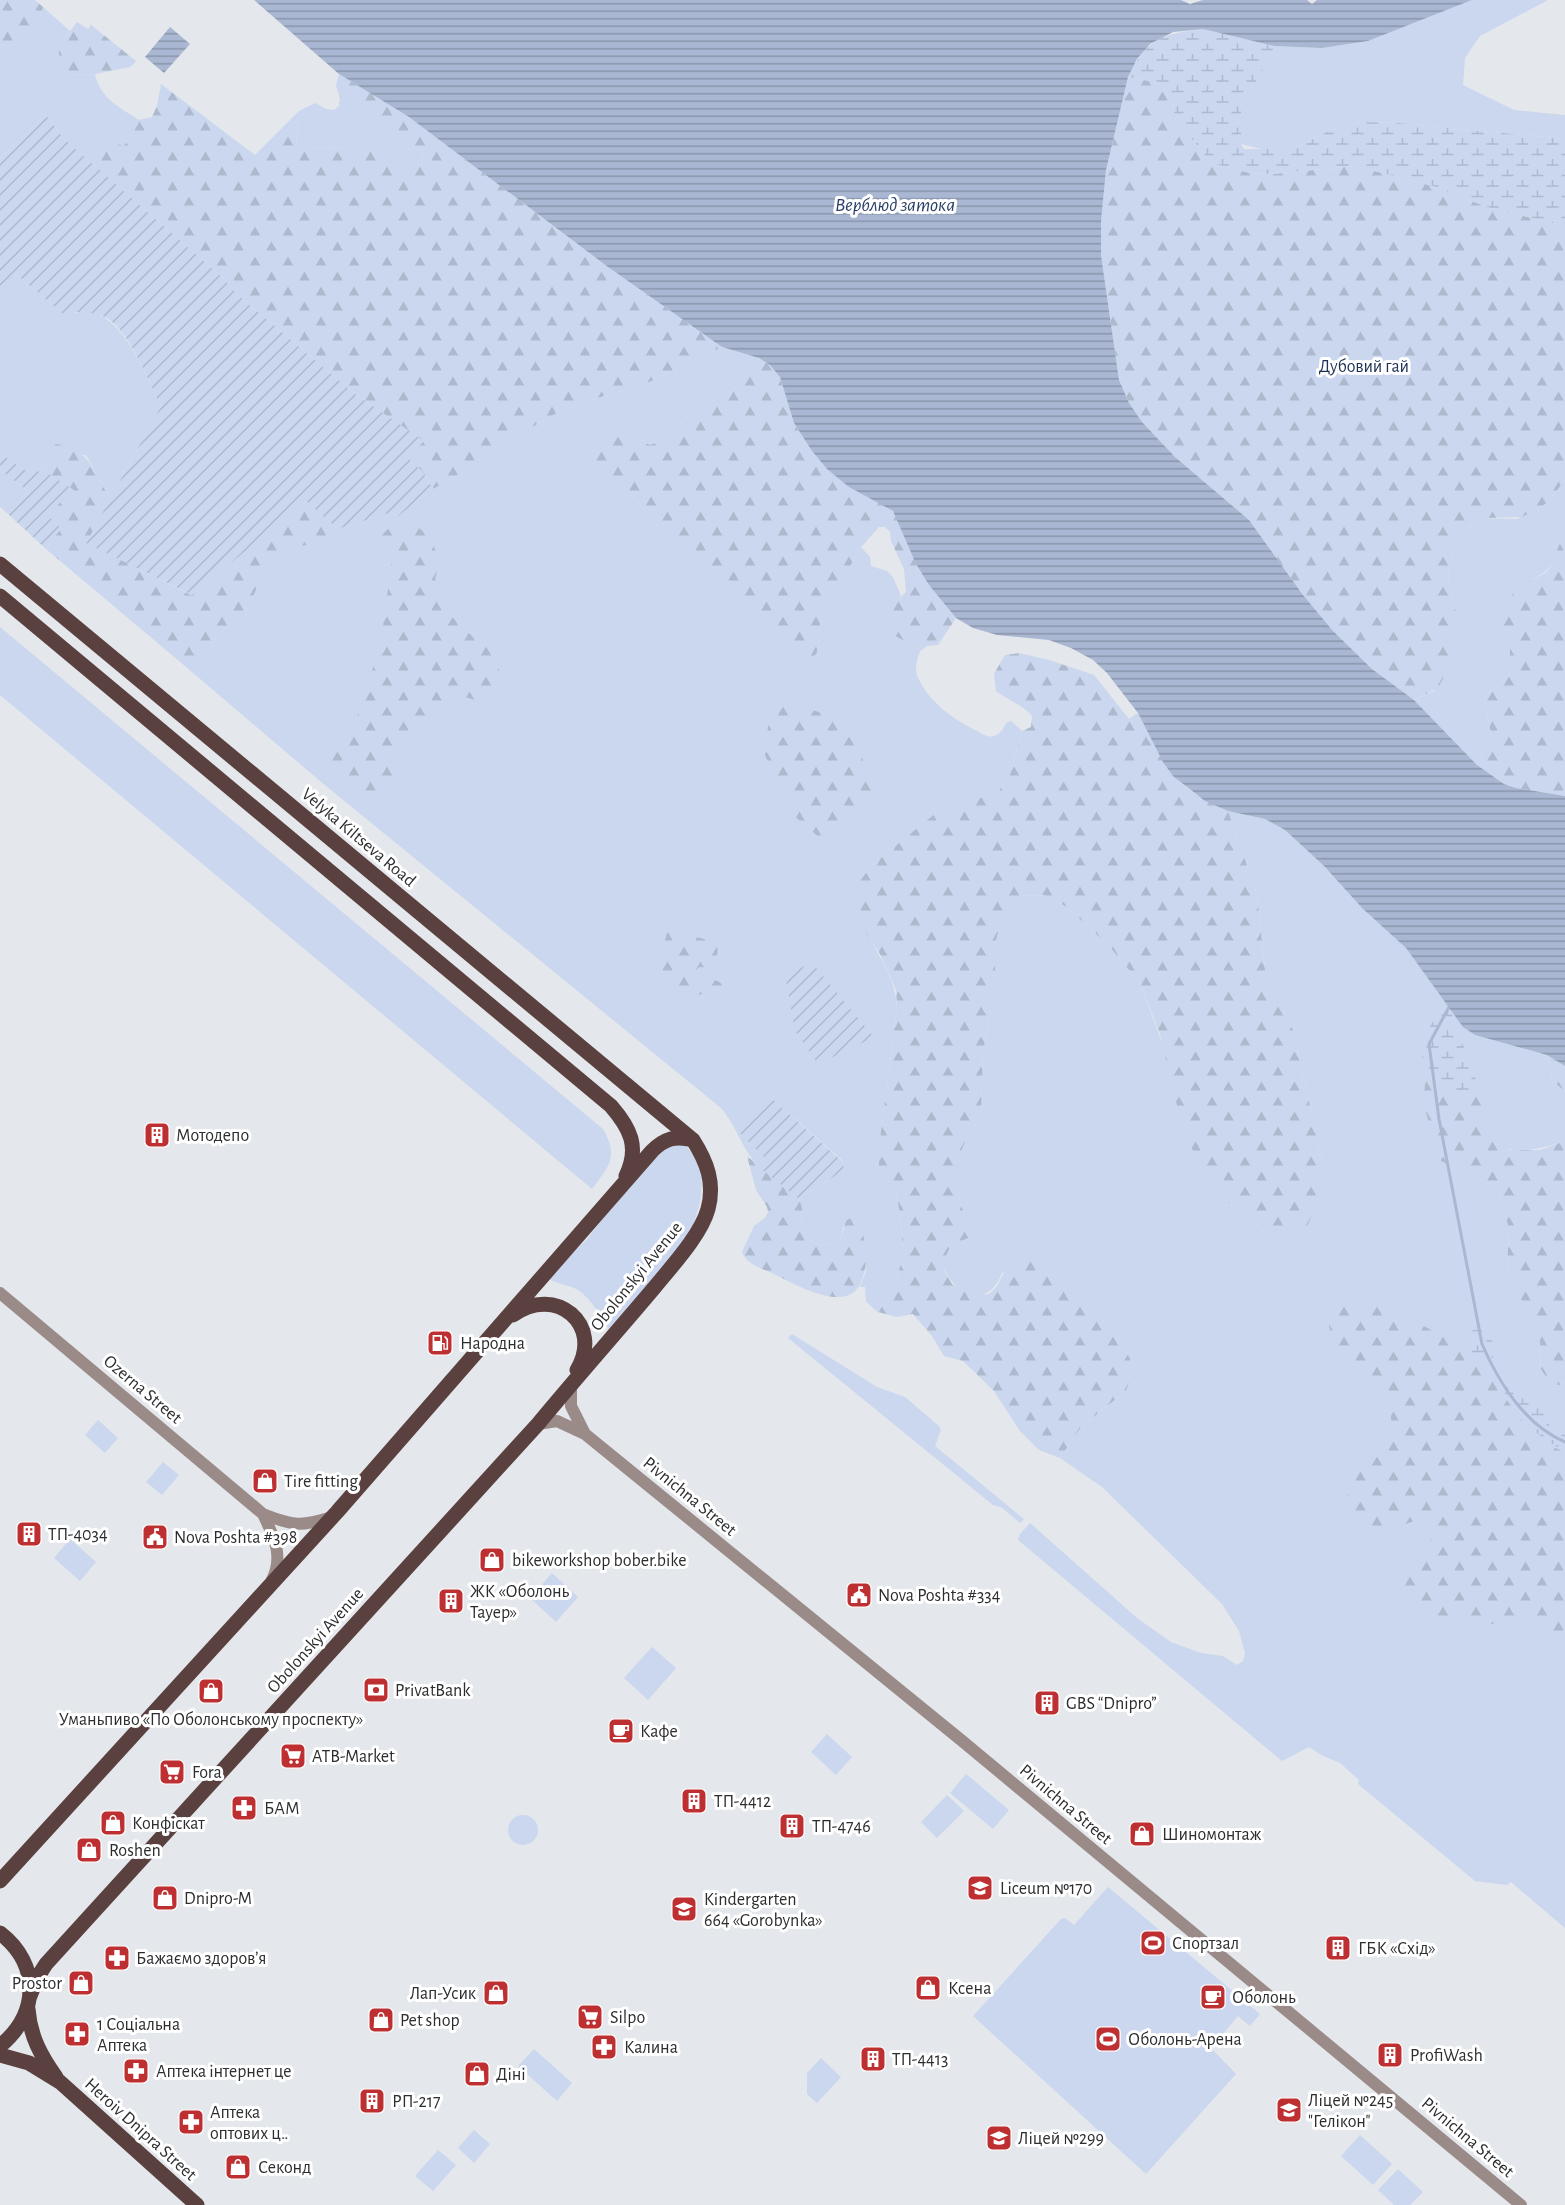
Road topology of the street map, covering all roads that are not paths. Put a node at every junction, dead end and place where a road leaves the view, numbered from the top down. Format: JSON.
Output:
{"nodes":[{"id":1,"x":0,"y":564,"type":"edge"},
{"id":2,"x":0,"y":596,"type":"edge"},
{"id":3,"x":693,"y":1140,"type":"junction"},
{"id":4,"x":623,"y":1182,"type":"junction"},
{"id":5,"x":0,"y":1293,"type":"edge"},
{"id":6,"x":501,"y":1324,"type":"junction"},
{"id":7,"x":571,"y":1384,"type":"junction"},
{"id":8,"x":538,"y":1424,"type":"junction"},
{"id":9,"x":585,"y":1434,"type":"junction"},
{"id":10,"x":263,"y":1514,"type":"junction"},
{"id":11,"x":333,"y":1517,"type":"junction"},
{"id":12,"x":271,"y":1583,"type":"junction"},
{"id":13,"x":0,"y":1881,"type":"edge"},
{"id":14,"x":0,"y":1933,"type":"edge"},
{"id":15,"x":29,"y":2002,"type":"junction"},
{"id":16,"x":0,"y":2046,"type":"edge"},
{"id":17,"x":0,"y":2055,"type":"edge"},
{"id":18,"x":60,"y":2082,"type":"junction"},
{"id":19,"x":197,"y":2205,"type":"edge"},
{"id":20,"x":1521,"y":2205,"type":"edge"}],
"edges":[{"from":1,"to":3,"type":"main road","name":"Velyka Kiltseva Road"},
{"from":2,"to":4,"type":"main road"},
{"from":3,"to":4,"type":"main road"},
{"from":3,"to":7,"type":"main road","name":"Obolonskyi Avenue"},
{"from":4,"to":6,"type":"main road"},
{"from":5,"to":10,"type":"street","name":"Ozerna Street"},
{"from":6,"to":7,"type":"main road"},
{"from":6,"to":11,"type":"main road"},
{"from":7,"to":8,"type":"main road","name":"Obolonskyi Avenue"},
{"from":7,"to":9,"type":"street","name":"Pivnichna Street"},
{"from":8,"to":9,"type":"street","name":"Pivnichna Street"},
{"from":8,"to":15,"type":"main road","name":"Obolonskyi Avenue"},
{"from":9,"to":20,"type":"street","name":"Pivnichna Street"},
{"from":10,"to":11,"type":"street"},
{"from":10,"to":12,"type":"street"},
{"from":11,"to":12,"type":"main road"},
{"from":12,"to":13,"type":"main road"},
{"from":14,"to":15,"type":"main road","name":"Heroiv Dnipra Street"},
{"from":15,"to":16,"type":"main road","name":"Obolonskyi Avenue"},
{"from":15,"to":18,"type":"main road","name":"Heroiv Dnipra Street"},
{"from":17,"to":18,"type":"main road","name":"Heroiv Dnipra Street"},
{"from":18,"to":19,"type":"main road","name":"Heroiv Dnipra Street"}]}
